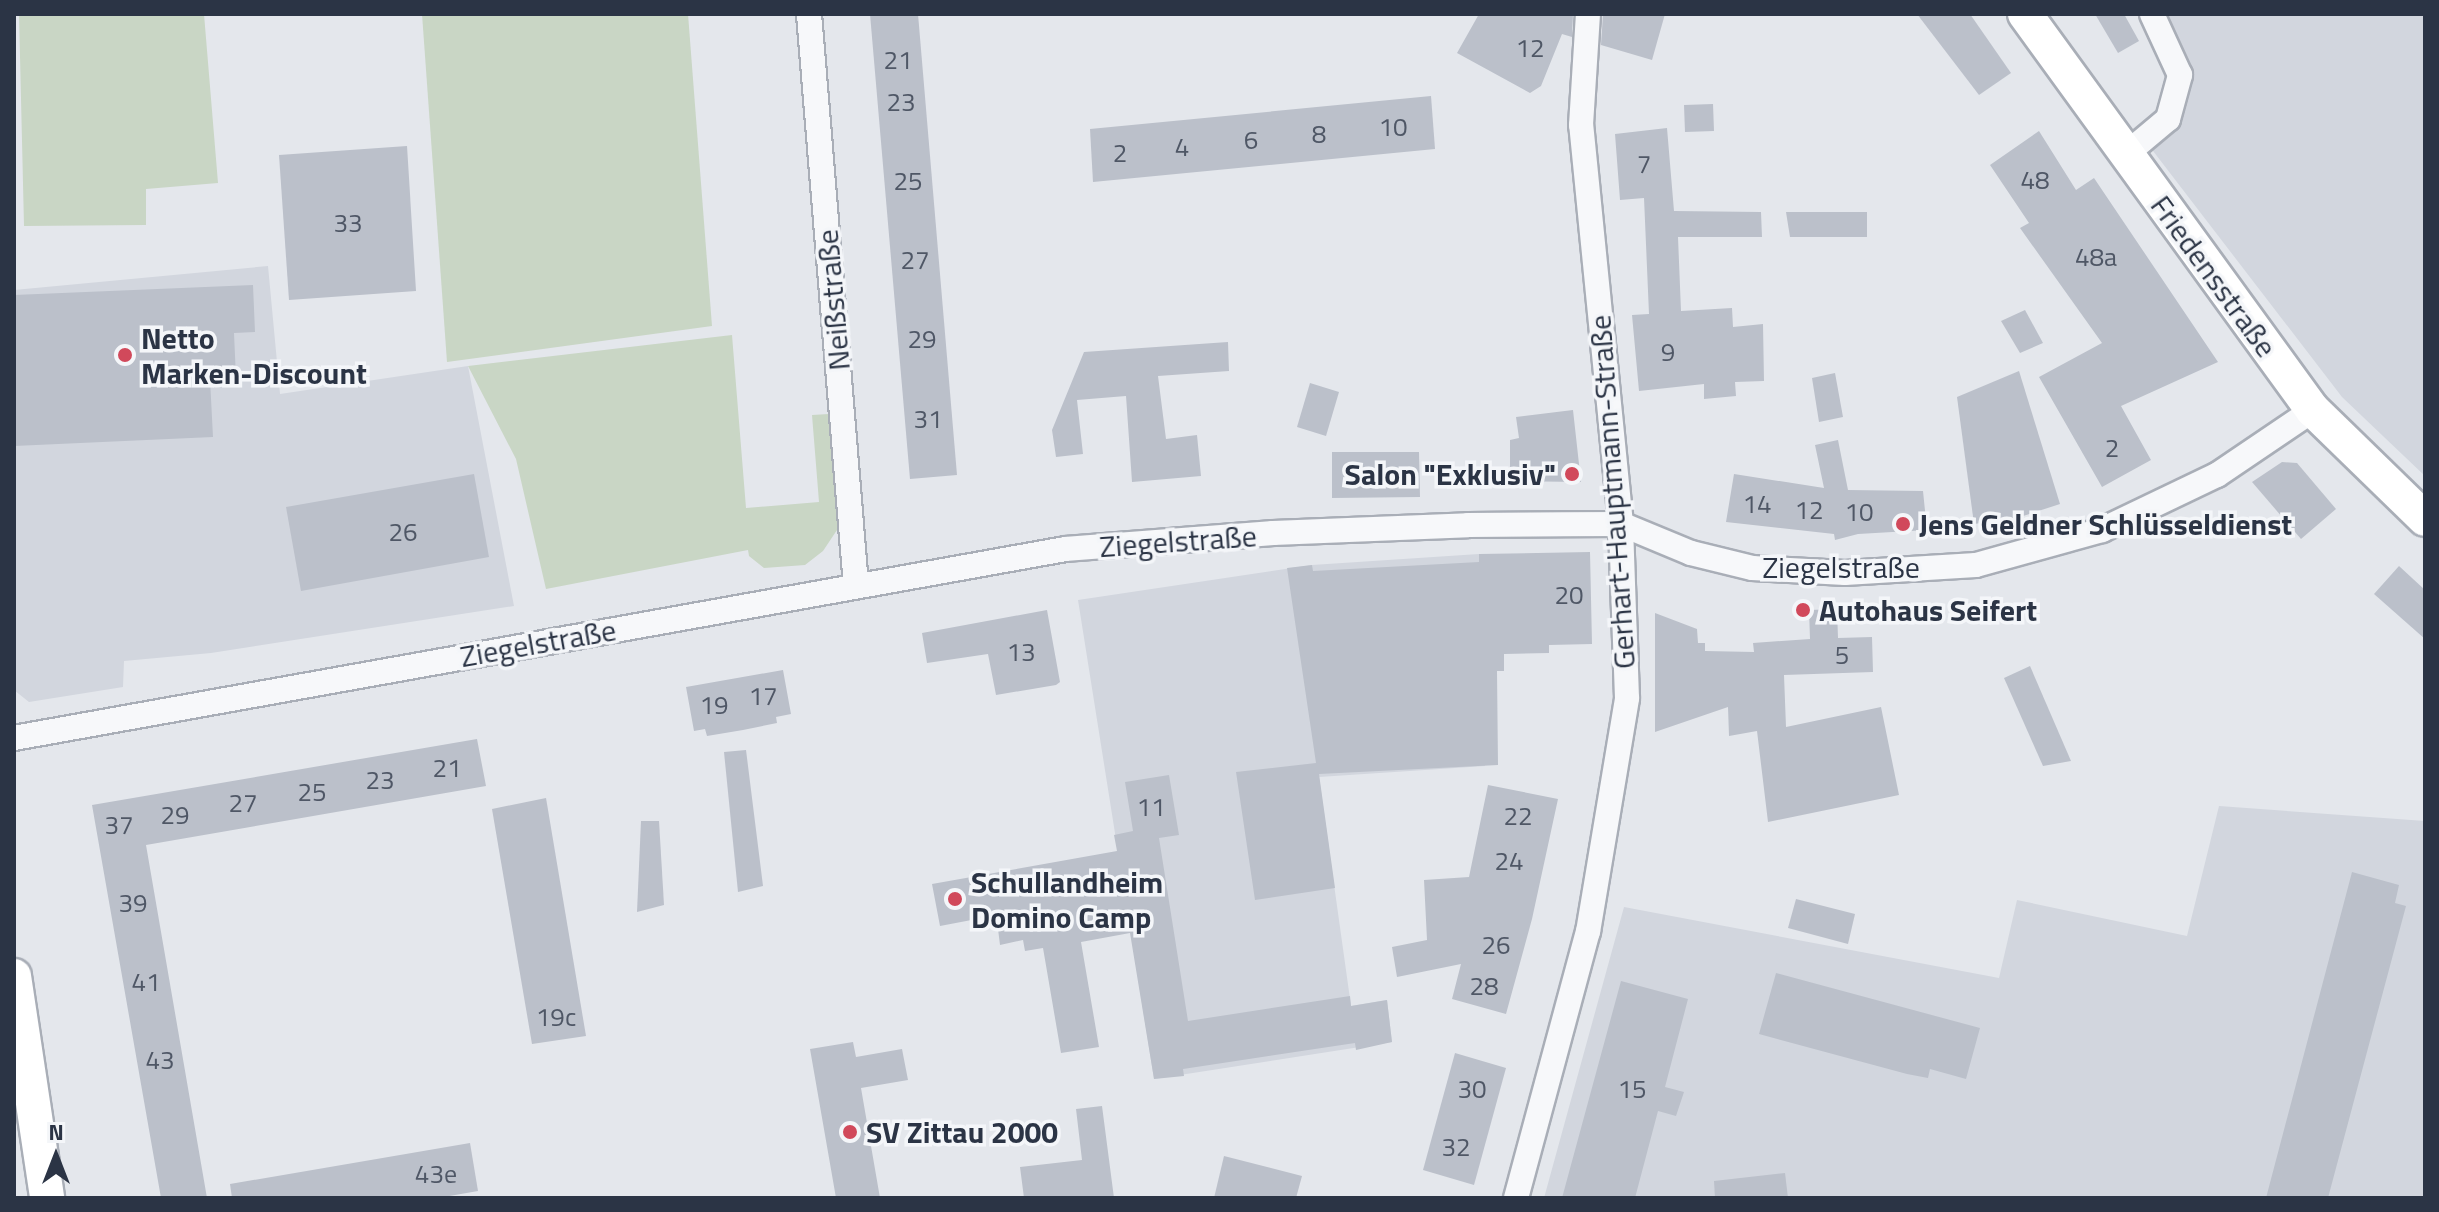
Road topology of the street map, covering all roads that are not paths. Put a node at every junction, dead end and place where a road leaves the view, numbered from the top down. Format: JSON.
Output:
{"nodes":[{"id":1,"x":809,"y":14,"type":"edge"},
{"id":2,"x":1588,"y":14,"type":"edge"},
{"id":3,"x":2025,"y":14,"type":"edge"},
{"id":4,"x":2152,"y":14,"type":"edge"},
{"id":5,"x":2125,"y":155,"type":"junction"},
{"id":6,"x":2313,"y":410,"type":"junction"},
{"id":7,"x":2425,"y":519,"type":"edge"},
{"id":8,"x":1621,"y":524,"type":"junction"},
{"id":9,"x":856,"y":586,"type":"junction"},
{"id":10,"x":14,"y":738,"type":"edge"},
{"id":11,"x":14,"y":976,"type":"edge"},
{"id":12,"x":47,"y":1198,"type":"edge"},
{"id":13,"x":1516,"y":1198,"type":"edge"}],
"edges":[{"from":1,"to":9,"type":"street","name":"Neißstraße"},
{"from":2,"to":8,"type":"street","name":"Gerhart-Hauptmann-Straße"},
{"from":3,"to":5,"type":"main road","name":"Friedensstraße"},
{"from":4,"to":5,"type":"street"},
{"from":5,"to":6,"type":"main road","name":"Friedensstraße"},
{"from":6,"to":7,"type":"main road","name":"Friedensstraße"},
{"from":6,"to":8,"type":"street","name":"Ziegelstraße"},
{"from":8,"to":9,"type":"street","name":"Ziegelstraße"},
{"from":8,"to":13,"type":"street","name":"Gerhart-Hauptmann-Straße"},
{"from":9,"to":10,"type":"street","name":"Ziegelstraße"},
{"from":11,"to":12,"type":"main road"}]}
